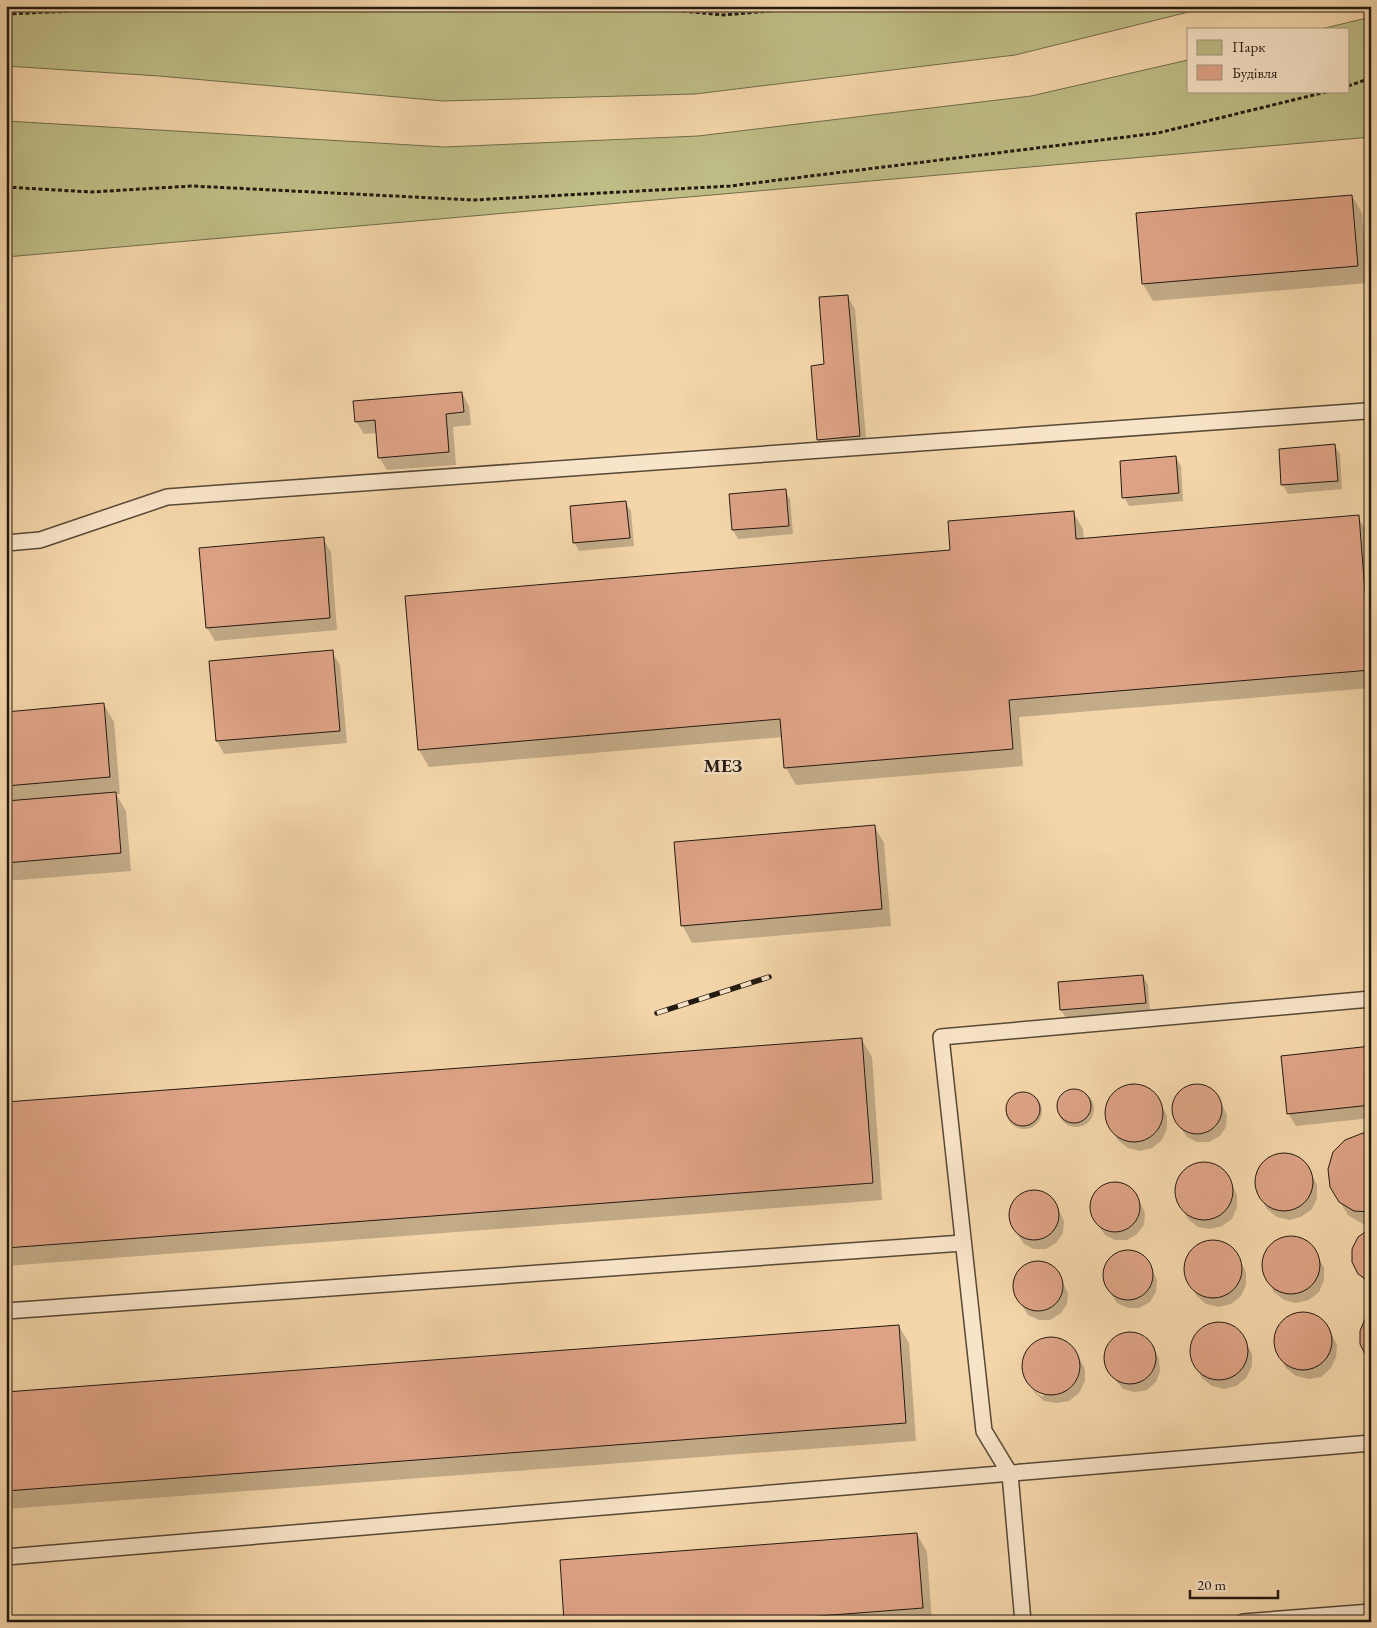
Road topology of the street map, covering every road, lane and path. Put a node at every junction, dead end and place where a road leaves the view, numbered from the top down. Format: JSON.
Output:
{"nodes":[{"id":1,"x":185,"y":6,"type":"edge"},
{"id":2,"x":630,"y":6,"type":"edge"},
{"id":3,"x":828,"y":6,"type":"edge"},
{"id":4,"x":6,"y":14,"type":"edge"},
{"id":5,"x":1371,"y":78,"type":"edge"},
{"id":6,"x":1350,"y":85,"type":"edge"},
{"id":7,"x":1326,"y":92,"type":"edge"},
{"id":8,"x":6,"y":187,"type":"edge"},
{"id":9,"x":1371,"y":413,"type":"edge"},
{"id":10,"x":6,"y":543,"type":"edge"},
{"id":11,"x":1371,"y":999,"type":"edge"},
{"id":12,"x":963,"y":1243,"type":"junction"},
{"id":13,"x":6,"y":1310,"type":"edge"},
{"id":14,"x":1371,"y":1443,"type":"edge"},
{"id":15,"x":1010,"y":1474,"type":"junction"},
{"id":16,"x":6,"y":1558,"type":"edge"},
{"id":17,"x":1371,"y":1612,"type":"edge"},
{"id":18,"x":1023,"y":1622,"type":"edge"},
{"id":19,"x":1243,"y":1622,"type":"edge"}],
"edges":[{"from":1,"to":4,"type":"path"},
{"from":2,"to":3,"type":"path"},
{"from":5,"to":6,"type":"path"},
{"from":7,"to":8,"type":"path"},
{"from":9,"to":10,"type":"lane"},
{"from":11,"to":12,"type":"lane"},
{"from":12,"to":13,"type":"lane"},
{"from":12,"to":15,"type":"lane"},
{"from":14,"to":15,"type":"lane"},
{"from":15,"to":16,"type":"lane"},
{"from":15,"to":18,"type":"lane"},
{"from":17,"to":19,"type":"lane"}]}
